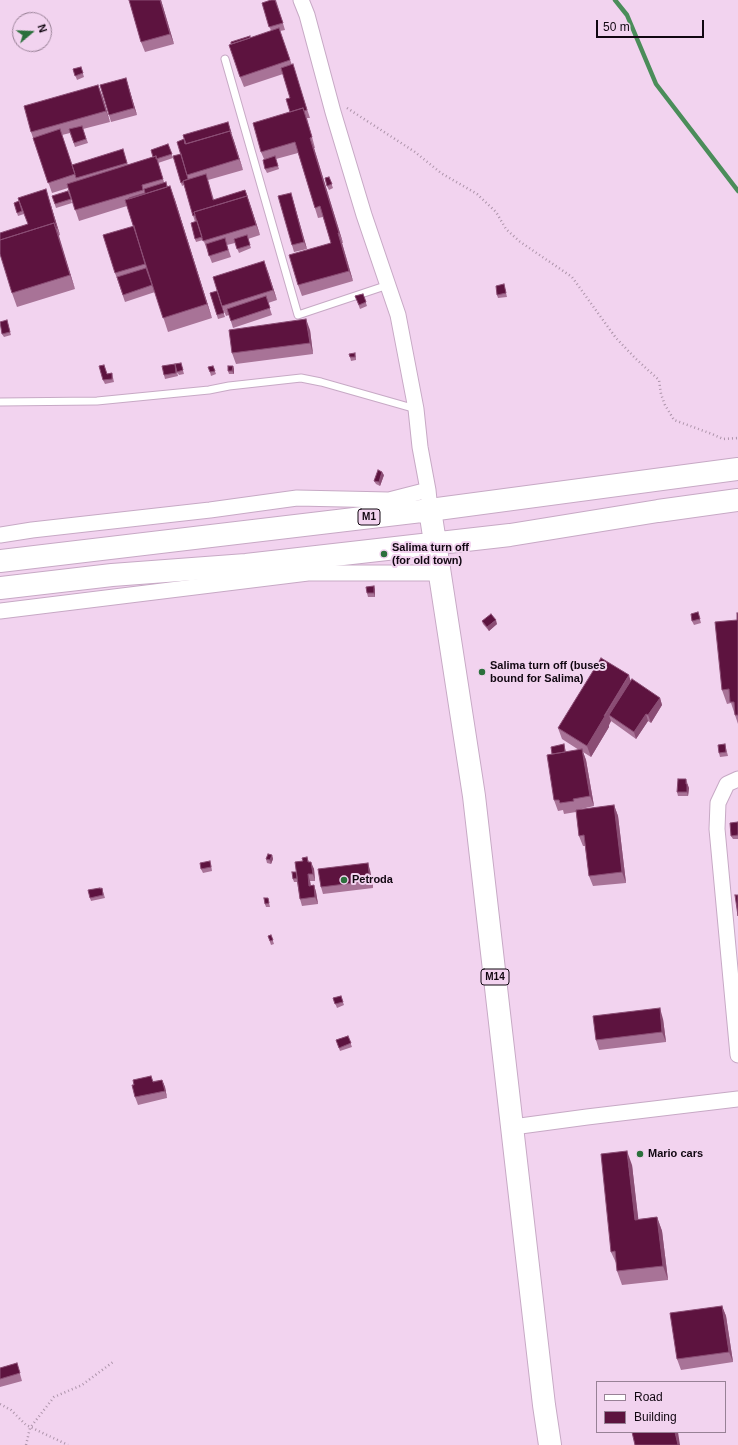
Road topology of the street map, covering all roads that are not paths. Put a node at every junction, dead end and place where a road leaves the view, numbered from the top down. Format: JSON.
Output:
{"nodes":[{"id":1,"x":301,"y":0,"type":"edge"},
{"id":2,"x":225,"y":59,"type":"dead end"},
{"id":3,"x":388,"y":285,"type":"junction"},
{"id":4,"x":0,"y":402,"type":"edge"},
{"id":5,"x":416,"y":410,"type":"junction"},
{"id":6,"x":738,"y":470,"type":"edge"},
{"id":7,"x":429,"y":500,"type":"junction"},
{"id":8,"x":738,"y":500,"type":"edge"},
{"id":9,"x":0,"y":536,"type":"edge"},
{"id":10,"x":435,"y":543,"type":"junction"},
{"id":11,"x":0,"y":561,"type":"edge"},
{"id":12,"x":439,"y":573,"type":"junction"},
{"id":13,"x":0,"y":588,"type":"edge"},
{"id":14,"x":0,"y":611,"type":"edge"},
{"id":15,"x":738,"y":779,"type":"edge"},
{"id":16,"x":736,"y":1008,"type":"edge"},
{"id":17,"x":738,"y":1055,"type":"edge"},
{"id":18,"x":738,"y":1099,"type":"edge"},
{"id":19,"x":513,"y":1127,"type":"junction"},
{"id":20,"x":550,"y":1445,"type":"edge"}],
"edges":[{"from":1,"to":3,"type":"street"},
{"from":2,"to":3,"type":"lane"},
{"from":3,"to":5,"type":"street"},
{"from":4,"to":5,"type":"lane"},
{"from":5,"to":7,"type":"street"},
{"from":6,"to":7,"type":"highway","number":"M1"},
{"from":7,"to":9,"type":"street"},
{"from":7,"to":10,"type":"highway","number":"M14"},
{"from":7,"to":11,"type":"highway","number":"M1"},
{"from":8,"to":10,"type":"highway"},
{"from":10,"to":12,"type":"highway","number":"M14"},
{"from":10,"to":13,"type":"highway"},
{"from":12,"to":14,"type":"street"},
{"from":12,"to":19,"type":"highway","number":"M14"},
{"from":15,"to":16,"type":"street"},
{"from":16,"to":17,"type":"street"},
{"from":18,"to":19,"type":"street"},
{"from":19,"to":20,"type":"highway","number":"M14"}]}
